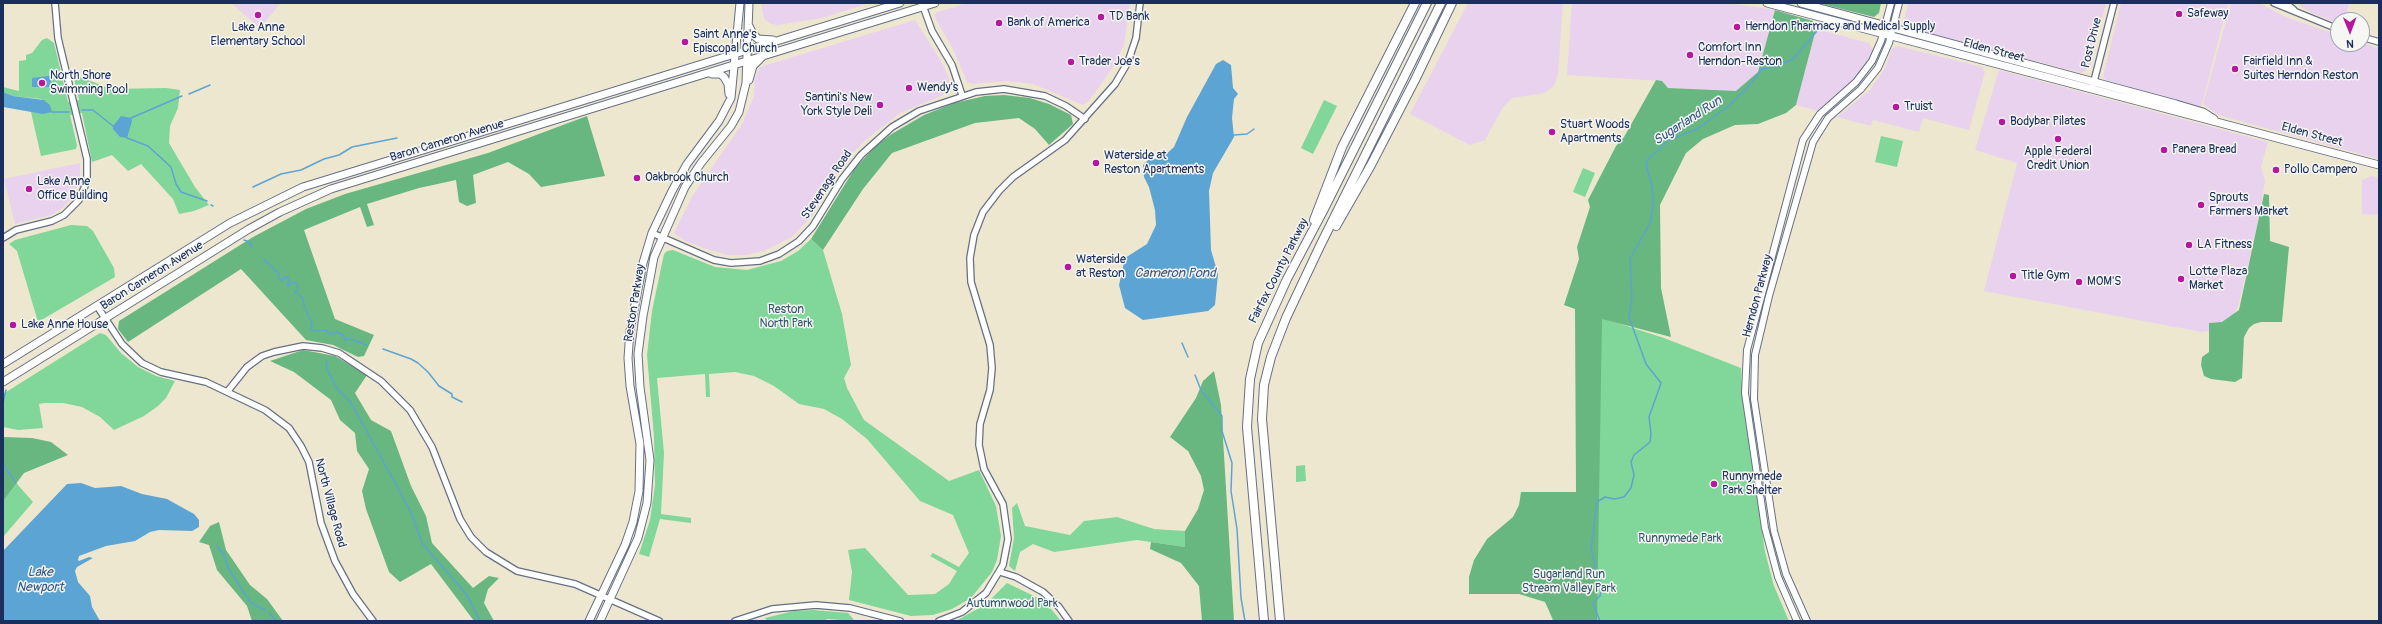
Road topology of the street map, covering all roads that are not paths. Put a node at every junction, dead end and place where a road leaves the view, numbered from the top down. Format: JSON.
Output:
{"nodes":[{"id":1,"x":55,"y":3,"type":"edge"},
{"id":2,"x":740,"y":3,"type":"edge"},
{"id":3,"x":749,"y":3,"type":"edge"},
{"id":4,"x":900,"y":3,"type":"edge"},
{"id":5,"x":935,"y":3,"type":"edge"},
{"id":6,"x":1140,"y":3,"type":"edge"},
{"id":7,"x":1427,"y":3,"type":"edge"},
{"id":8,"x":1441,"y":3,"type":"edge"},
{"id":9,"x":1452,"y":3,"type":"edge"},
{"id":10,"x":1456,"y":3,"type":"edge"},
{"id":11,"x":1767,"y":3,"type":"edge"},
{"id":12,"x":1801,"y":3,"type":"edge"},
{"id":13,"x":1890,"y":3,"type":"edge"},
{"id":14,"x":1899,"y":3,"type":"edge"},
{"id":15,"x":2114,"y":3,"type":"edge"},
{"id":16,"x":2274,"y":3,"type":"edge"},
{"id":17,"x":2286,"y":3,"type":"edge"},
{"id":18,"x":922,"y":5,"type":"edge"},
{"id":19,"x":1413,"y":5,"type":"edge"},
{"id":20,"x":2297,"y":12,"type":"junction"},
{"id":21,"x":1448,"y":14,"type":"junction"},
{"id":22,"x":748,"y":20,"type":"junction"},
{"id":23,"x":1885,"y":25,"type":"junction"},
{"id":24,"x":2330,"y":26,"type":"edge"},
{"id":25,"x":1893,"y":28,"type":"junction"},
{"id":26,"x":1883,"y":33,"type":"junction"},
{"id":27,"x":1891,"y":36,"type":"junction"},
{"id":28,"x":781,"y":40,"type":"junction"},
{"id":29,"x":747,"y":49,"type":"junction"},
{"id":30,"x":736,"y":52,"type":"junction"},
{"id":31,"x":766,"y":55,"type":"junction"},
{"id":32,"x":746,"y":61,"type":"junction"},
{"id":33,"x":735,"y":64,"type":"junction"},
{"id":34,"x":700,"y":75,"type":"junction"},
{"id":35,"x":2093,"y":85,"type":"junction"},
{"id":36,"x":744,"y":93,"type":"junction"},
{"id":37,"x":962,"y":95,"type":"junction"},
{"id":38,"x":729,"y":103,"type":"junction"},
{"id":39,"x":1085,"y":119,"type":"junction"},
{"id":40,"x":2379,"y":165,"type":"edge"},
{"id":41,"x":652,"y":233,"type":"junction"},
{"id":42,"x":3,"y":238,"type":"edge"},
{"id":43,"x":661,"y":238,"type":"junction"},
{"id":44,"x":1290,"y":272,"type":"junction"},
{"id":45,"x":1293,"y":304,"type":"junction"},
{"id":46,"x":97,"y":306,"type":"junction"},
{"id":47,"x":105,"y":319,"type":"junction"},
{"id":48,"x":3,"y":364,"type":"edge"},
{"id":49,"x":3,"y":382,"type":"edge"},
{"id":50,"x":227,"y":392,"type":"junction"},
{"id":51,"x":1000,"y":572,"type":"junction"},
{"id":52,"x":602,"y":595,"type":"junction"},
{"id":53,"x":611,"y":599,"type":"junction"},
{"id":54,"x":373,"y":621,"type":"edge"},
{"id":55,"x":590,"y":621,"type":"edge"},
{"id":56,"x":600,"y":621,"type":"edge"},
{"id":57,"x":659,"y":621,"type":"edge"},
{"id":58,"x":735,"y":621,"type":"edge"},
{"id":59,"x":900,"y":621,"type":"edge"},
{"id":60,"x":939,"y":621,"type":"edge"},
{"id":61,"x":1069,"y":621,"type":"edge"},
{"id":62,"x":1264,"y":621,"type":"edge"},
{"id":63,"x":1280,"y":621,"type":"edge"},
{"id":64,"x":1797,"y":621,"type":"edge"},
{"id":65,"x":1807,"y":621,"type":"edge"}],
"edges":[{"from":1,"to":42,"type":"street"},
{"from":2,"to":30,"type":"main road","name":"Reston Parkway"},
{"from":3,"to":22,"type":"main road","name":"Reston Parkway"},
{"from":4,"to":28,"type":"main road","name":"Baron Cameron Avenue"},
{"from":5,"to":18,"type":"main road","name":"Baron Cameron Avenue"},
{"from":6,"to":39,"type":"street"},
{"from":7,"to":44,"type":"highway","name":"Fairfax County Parkway"},
{"from":8,"to":45,"type":"highway","name":"Fairfax County Parkway"},
{"from":9,"to":21,"type":"highway"},
{"from":10,"to":21,"type":"highway"},
{"from":11,"to":26,"type":"main road","name":"Elden Street"},
{"from":12,"to":23,"type":"main road","name":"Elden Street"},
{"from":13,"to":23,"type":"main road","name":"Herndon Parkway"},
{"from":14,"to":25,"type":"main road","name":"Herndon Parkway"},
{"from":15,"to":35,"type":"street","name":"Post Drive"},
{"from":16,"to":20,"type":"street"},
{"from":17,"to":20,"type":"street"},
{"from":18,"to":31,"type":"main road","name":"Baron Cameron Avenue"},
{"from":18,"to":37,"type":"street"},
{"from":19,"to":44,"type":"highway"},
{"from":20,"to":24,"type":"street"},
{"from":21,"to":45,"type":"highway"},
{"from":22,"to":28,"type":"main road"},
{"from":22,"to":29,"type":"main road","name":"Reston Parkway"},
{"from":23,"to":25,"type":"main road","name":"Elden Street"},
{"from":23,"to":26,"type":"main road","name":"Herndon Parkway"},
{"from":25,"to":27,"type":"main road","name":"Herndon Parkway"},
{"from":25,"to":35,"type":"main road","name":"Elden Street"},
{"from":26,"to":27,"type":"main road","name":"Elden Street"},
{"from":26,"to":64,"type":"main road","name":"Herndon Parkway"},
{"from":27,"to":35,"type":"main road","name":"Elden Street"},
{"from":27,"to":65,"type":"main road","name":"Herndon Parkway"},
{"from":28,"to":29,"type":"main road","name":"Baron Cameron Avenue"},
{"from":29,"to":30,"type":"main road","name":"Baron Cameron Avenue"},
{"from":29,"to":32,"type":"main road","name":"Reston Parkway"},
{"from":30,"to":33,"type":"main road","name":"Reston Parkway"},
{"from":30,"to":46,"type":"main road","name":"Baron Cameron Avenue"},
{"from":31,"to":32,"type":"main road","name":"Baron Cameron Avenue"},
{"from":31,"to":36,"type":"main road"},
{"from":32,"to":33,"type":"main road","name":"Baron Cameron Avenue"},
{"from":32,"to":36,"type":"main road","name":"Reston Parkway"},
{"from":33,"to":34,"type":"main road","name":"Baron Cameron Avenue"},
{"from":33,"to":38,"type":"main road","name":"Reston Parkway"},
{"from":34,"to":38,"type":"main road"},
{"from":34,"to":47,"type":"main road","name":"Baron Cameron Avenue"},
{"from":35,"to":40,"type":"main road","name":"Elden Street"},
{"from":36,"to":43,"type":"main road","name":"Reston Parkway"},
{"from":37,"to":39,"type":"street","name":"Stevenage Road"},
{"from":37,"to":43,"type":"street","name":"Stevenage Road"},
{"from":38,"to":41,"type":"main road","name":"Reston Parkway"},
{"from":39,"to":51,"type":"street"},
{"from":41,"to":43,"type":"street","name":"Stevenage Road"},
{"from":41,"to":52,"type":"main road","name":"Reston Parkway"},
{"from":43,"to":53,"type":"main road","name":"Reston Parkway"},
{"from":44,"to":62,"type":"highway","name":"Fairfax County Parkway"},
{"from":45,"to":63,"type":"highway","name":"Fairfax County Parkway"},
{"from":46,"to":47,"type":"street","name":"North Village Road"},
{"from":46,"to":48,"type":"main road","name":"Baron Cameron Avenue"},
{"from":47,"to":49,"type":"main road","name":"Baron Cameron Avenue"},
{"from":47,"to":50,"type":"street","name":"North Village Road"},
{"from":50,"to":52,"type":"street"},
{"from":50,"to":54,"type":"street","name":"North Village Road"},
{"from":51,"to":60,"type":"street"},
{"from":51,"to":61,"type":"street"},
{"from":52,"to":53,"type":"street"},
{"from":52,"to":55,"type":"main road","name":"Reston Parkway"},
{"from":53,"to":56,"type":"main road","name":"Reston Parkway"},
{"from":53,"to":57,"type":"street"},
{"from":58,"to":59,"type":"street"}]}
